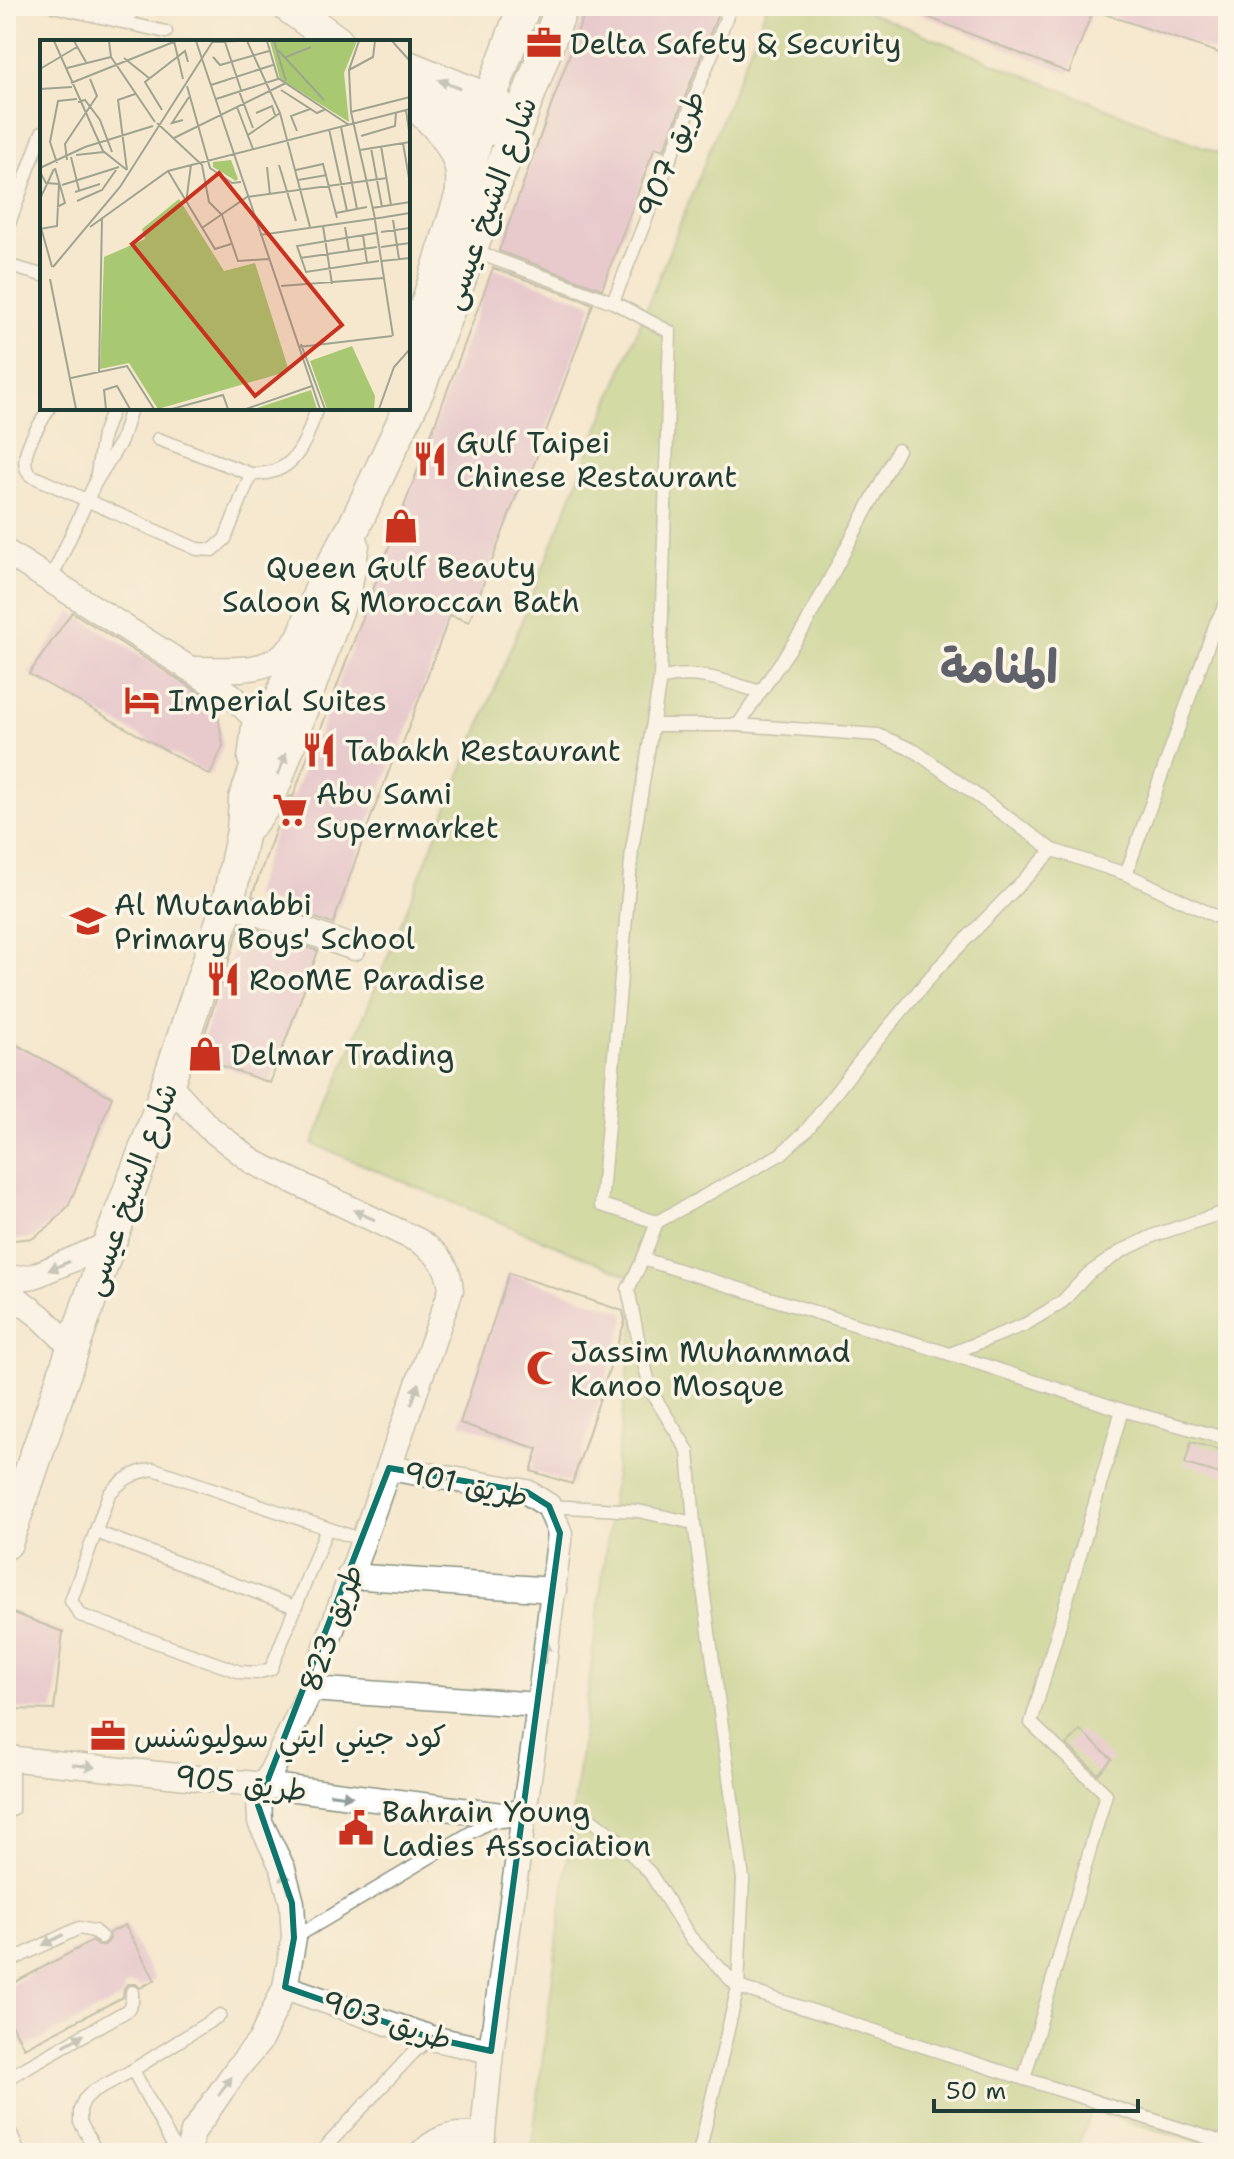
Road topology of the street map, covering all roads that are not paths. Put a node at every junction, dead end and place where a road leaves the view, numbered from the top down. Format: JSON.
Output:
{"nodes":[{"id":1,"x":53,"y":6,"type":"edge"},
{"id":2,"x":135,"y":6,"type":"edge"},
{"id":3,"x":288,"y":6,"type":"edge"},
{"id":4,"x":524,"y":6,"type":"edge"},
{"id":5,"x":562,"y":6,"type":"edge"},
{"id":6,"x":731,"y":6,"type":"edge"},
{"id":7,"x":127,"y":21,"type":"junction"},
{"id":8,"x":166,"y":32,"type":"dead end"},
{"id":9,"x":323,"y":37,"type":"edge"},
{"id":10,"x":410,"y":68,"type":"edge"},
{"id":11,"x":410,"y":92,"type":"edge"},
{"id":12,"x":410,"y":101,"type":"edge"},
{"id":13,"x":484,"y":112,"type":"junction"},
{"id":14,"x":515,"y":128,"type":"junction"},
{"id":15,"x":40,"y":138,"type":"edge"},
{"id":16,"x":461,"y":196,"type":"junction"},
{"id":17,"x":6,"y":232,"type":"edge"},
{"id":18,"x":472,"y":251,"type":"junction"},
{"id":19,"x":6,"y":265,"type":"edge"},
{"id":20,"x":40,"y":274,"type":"edge"},
{"id":21,"x":613,"y":302,"type":"junction"},
{"id":22,"x":410,"y":358,"type":"edge"},
{"id":23,"x":410,"y":409,"type":"edge"},
{"id":24,"x":48,"y":410,"type":"edge"},
{"id":25,"x":112,"y":410,"type":"edge"},
{"id":26,"x":130,"y":410,"type":"edge"},
{"id":27,"x":316,"y":410,"type":"edge"},
{"id":28,"x":394,"y":410,"type":"edge"},
{"id":29,"x":410,"y":410,"type":"edge"},
{"id":30,"x":158,"y":439,"type":"dead end"},
{"id":31,"x":393,"y":444,"type":"junction"},
{"id":32,"x":898,"y":450,"type":"dead end"},
{"id":33,"x":251,"y":474,"type":"junction"},
{"id":34,"x":95,"y":483,"type":"junction"},
{"id":35,"x":88,"y":501,"type":"junction"},
{"id":36,"x":353,"y":529,"type":"junction"},
{"id":37,"x":8,"y":557,"type":"edge"},
{"id":38,"x":51,"y":579,"type":"junction"},
{"id":39,"x":1228,"y":600,"type":"edge"},
{"id":40,"x":312,"y":615,"type":"junction"},
{"id":41,"x":192,"y":669,"type":"junction"},
{"id":42,"x":660,"y":679,"type":"junction"},
{"id":43,"x":760,"y":692,"type":"junction"},
{"id":44,"x":655,"y":725,"type":"junction"},
{"id":45,"x":738,"y":725,"type":"junction"},
{"id":46,"x":245,"y":799,"type":"junction"},
{"id":47,"x":243,"y":831,"type":"junction"},
{"id":48,"x":1053,"y":850,"type":"junction"},
{"id":49,"x":1126,"y":874,"type":"junction"},
{"id":50,"x":228,"y":903,"type":"junction"},
{"id":51,"x":1228,"y":922,"type":"edge"},
{"id":52,"x":354,"y":948,"type":"dead end"},
{"id":53,"x":168,"y":1083,"type":"junction"},
{"id":54,"x":1228,"y":1211,"type":"edge"},
{"id":55,"x":657,"y":1222,"type":"junction"},
{"id":56,"x":109,"y":1244,"type":"junction"},
{"id":57,"x":643,"y":1259,"type":"junction"},
{"id":58,"x":6,"y":1280,"type":"edge"},
{"id":59,"x":6,"y":1290,"type":"edge"},
{"id":60,"x":73,"y":1348,"type":"junction"},
{"id":61,"x":950,"y":1354,"type":"junction"},
{"id":62,"x":1122,"y":1410,"type":"junction"},
{"id":63,"x":1228,"y":1439,"type":"edge"},
{"id":64,"x":389,"y":1468,"type":"junction"},
{"id":65,"x":549,"y":1506,"type":"junction"},
{"id":66,"x":694,"y":1523,"type":"junction"},
{"id":67,"x":327,"y":1528,"type":"junction"},
{"id":68,"x":96,"y":1532,"type":"junction"},
{"id":69,"x":362,"y":1540,"type":"junction"},
{"id":70,"x":6,"y":1543,"type":"edge"},
{"id":71,"x":349,"y":1576,"type":"junction"},
{"id":72,"x":554,"y":1590,"type":"junction"},
{"id":73,"x":295,"y":1607,"type":"junction"},
{"id":74,"x":311,"y":1689,"type":"junction"},
{"id":75,"x":539,"y":1705,"type":"junction"},
{"id":76,"x":9,"y":1758,"type":"edge"},
{"id":77,"x":264,"y":1785,"type":"junction"},
{"id":78,"x":12,"y":1810,"type":"dead end"},
{"id":79,"x":512,"y":1814,"type":"junction"},
{"id":80,"x":101,"y":1937,"type":"dead end"},
{"id":81,"x":294,"y":1938,"type":"junction"},
{"id":82,"x":6,"y":1963,"type":"edge"},
{"id":83,"x":285,"y":1987,"type":"junction"},
{"id":84,"x":738,"y":1987,"type":"junction"},
{"id":85,"x":132,"y":1992,"type":"dead end"},
{"id":86,"x":220,"y":2015,"type":"dead end"},
{"id":87,"x":431,"y":2038,"type":"junction"},
{"id":88,"x":491,"y":2051,"type":"junction"},
{"id":89,"x":133,"y":2070,"type":"junction"},
{"id":90,"x":6,"y":2079,"type":"edge"},
{"id":91,"x":1024,"y":2079,"type":"junction"},
{"id":92,"x":6,"y":2137,"type":"edge"},
{"id":93,"x":1228,"y":2144,"type":"edge"},
{"id":94,"x":482,"y":2145,"type":"edge"},
{"id":95,"x":12,"y":2153,"type":"edge"},
{"id":96,"x":97,"y":2153,"type":"edge"},
{"id":97,"x":177,"y":2153,"type":"edge"},
{"id":98,"x":188,"y":2153,"type":"edge"},
{"id":99,"x":320,"y":2153,"type":"edge"},
{"id":100,"x":422,"y":2153,"type":"edge"},
{"id":101,"x":699,"y":2153,"type":"edge"}],
"edges":[{"from":1,"to":7,"type":"lane"},
{"from":2,"to":7,"type":"lane"},
{"from":3,"to":9,"type":"street"},
{"from":4,"to":13,"type":"street","name":"شارع الشيخ عيسى"},
{"from":5,"to":14,"type":"street","name":"شارع الشيخ عيسى"},
{"from":6,"to":21,"type":"lane","name":"طريق 907"},
{"from":7,"to":8,"type":"lane"},
{"from":13,"to":10,"type":"street","one_way":true},
{"from":11,"to":13,"type":"street"},
{"from":12,"to":16,"type":"street"},
{"from":13,"to":14,"type":"street"},
{"from":13,"to":16,"type":"street","name":"شارع الشيخ عيسى"},
{"from":14,"to":18,"type":"street","name":"شارع الشيخ عيسى"},
{"from":15,"to":17,"type":"lane"},
{"from":16,"to":22,"type":"street","name":"شارع الشيخ عيسى"},
{"from":18,"to":21,"type":"lane"},
{"from":18,"to":23,"type":"street","name":"شارع الشيخ عيسى"},
{"from":19,"to":20,"type":"lane"},
{"from":21,"to":42,"type":"lane"},
{"from":24,"to":35,"type":"lane"},
{"from":25,"to":34,"type":"lane"},
{"from":26,"to":34,"type":"lane"},
{"from":27,"to":33,"type":"lane"},
{"from":28,"to":31,"type":"street","name":"شارع الشيخ عيسى"},
{"from":29,"to":31,"type":"street","name":"شارع الشيخ عيسى"},
{"from":30,"to":33,"type":"lane"},
{"from":31,"to":36,"type":"street","name":"شارع الشيخ عيسى"},
{"from":32,"to":43,"type":"lane"},
{"from":33,"to":35,"type":"lane"},
{"from":34,"to":35,"type":"lane"},
{"from":35,"to":38,"type":"lane"},
{"from":36,"to":40,"type":"street","name":"شارع الشيخ عيسى"},
{"from":47,"to":36,"type":"street","name":"شارع الشيخ عيسى","one_way":true},
{"from":37,"to":38,"type":"street"},
{"from":38,"to":41,"type":"street"},
{"from":39,"to":49,"type":"lane"},
{"from":40,"to":41,"type":"street"},
{"from":40,"to":46,"type":"street","name":"شارع الشيخ عيسى"},
{"from":41,"to":46,"type":"street"},
{"from":42,"to":43,"type":"lane"},
{"from":42,"to":44,"type":"lane"},
{"from":43,"to":45,"type":"lane"},
{"from":44,"to":45,"type":"lane"},
{"from":44,"to":55,"type":"lane"},
{"from":45,"to":48,"type":"lane"},
{"from":46,"to":47,"type":"street","name":"شارع الشيخ عيسى"},
{"from":47,"to":50,"type":"street","name":"شارع الشيخ عيسى"},
{"from":48,"to":49,"type":"lane"},
{"from":48,"to":55,"type":"lane"},
{"from":49,"to":51,"type":"lane"},
{"from":50,"to":52,"type":"street"},
{"from":50,"to":53,"type":"street","name":"شارع الشيخ عيسى"},
{"from":53,"to":56,"type":"street","name":"شارع الشيخ عيسى"},
{"from":64,"to":53,"type":"street","name":"طريق 901","one_way":true},
{"from":54,"to":61,"type":"lane"},
{"from":55,"to":57,"type":"lane"},
{"from":56,"to":58,"type":"street","one_way":true},
{"from":56,"to":60,"type":"street","name":"شارع الشيخ عيسى"},
{"from":57,"to":61,"type":"lane"},
{"from":57,"to":66,"type":"lane"},
{"from":59,"to":60,"type":"street"},
{"from":60,"to":70,"type":"street","name":"شارع الشيخ عيسى"},
{"from":61,"to":62,"type":"lane"},
{"from":62,"to":63,"type":"lane"},
{"from":62,"to":91,"type":"lane"},
{"from":64,"to":65,"type":"street","name":"طريق 901"},
{"from":64,"to":69,"type":"street","name":"طريق 823"},
{"from":65,"to":66,"type":"lane"},
{"from":65,"to":72,"type":"street","name":"طريق 901"},
{"from":66,"to":84,"type":"lane"},
{"from":67,"to":68,"type":"lane"},
{"from":67,"to":69,"type":"lane"},
{"from":67,"to":73,"type":"lane"},
{"from":68,"to":73,"type":"lane"},
{"from":68,"to":73,"type":"lane"},
{"from":69,"to":71,"type":"street","name":"طريق 823"},
{"from":71,"to":72,"type":"street"},
{"from":71,"to":74,"type":"street","name":"طريق 823"},
{"from":75,"to":72,"type":"street","name":"طريق 901","one_way":true},
{"from":74,"to":75,"type":"street"},
{"from":74,"to":77,"type":"street","name":"طريق 823"},
{"from":75,"to":79,"type":"street","name":"طريق 901"},
{"from":76,"to":77,"type":"street","name":"طريق 905","one_way":true},
{"from":76,"to":78,"type":"lane"},
{"from":77,"to":79,"type":"street","name":"طريق 905","one_way":true},
{"from":81,"to":77,"type":"street","name":"طريق 903","one_way":true},
{"from":79,"to":81,"type":"lane"},
{"from":79,"to":84,"type":"lane"},
{"from":79,"to":88,"type":"street","name":"طريق 901"},
{"from":80,"to":82,"type":"lane","one_way":true},
{"from":81,"to":83,"type":"street","name":"طريق 903"},
{"from":83,"to":87,"type":"street","name":"طريق 903"},
{"from":98,"to":83,"type":"street","name":"طريق 903","one_way":true},
{"from":84,"to":91,"type":"lane"},
{"from":84,"to":101,"type":"lane"},
{"from":90,"to":85,"type":"lane","one_way":true},
{"from":86,"to":89,"type":"lane"},
{"from":87,"to":88,"type":"street","name":"طريق 903"},
{"from":87,"to":99,"type":"lane"},
{"from":88,"to":94,"type":"street","name":"طريق 901"},
{"from":89,"to":96,"type":"lane"},
{"from":89,"to":97,"type":"lane"},
{"from":91,"to":93,"type":"lane"},
{"from":92,"to":95,"type":"street"},
{"from":94,"to":100,"type":"street","name":"طريق 901"}]}
